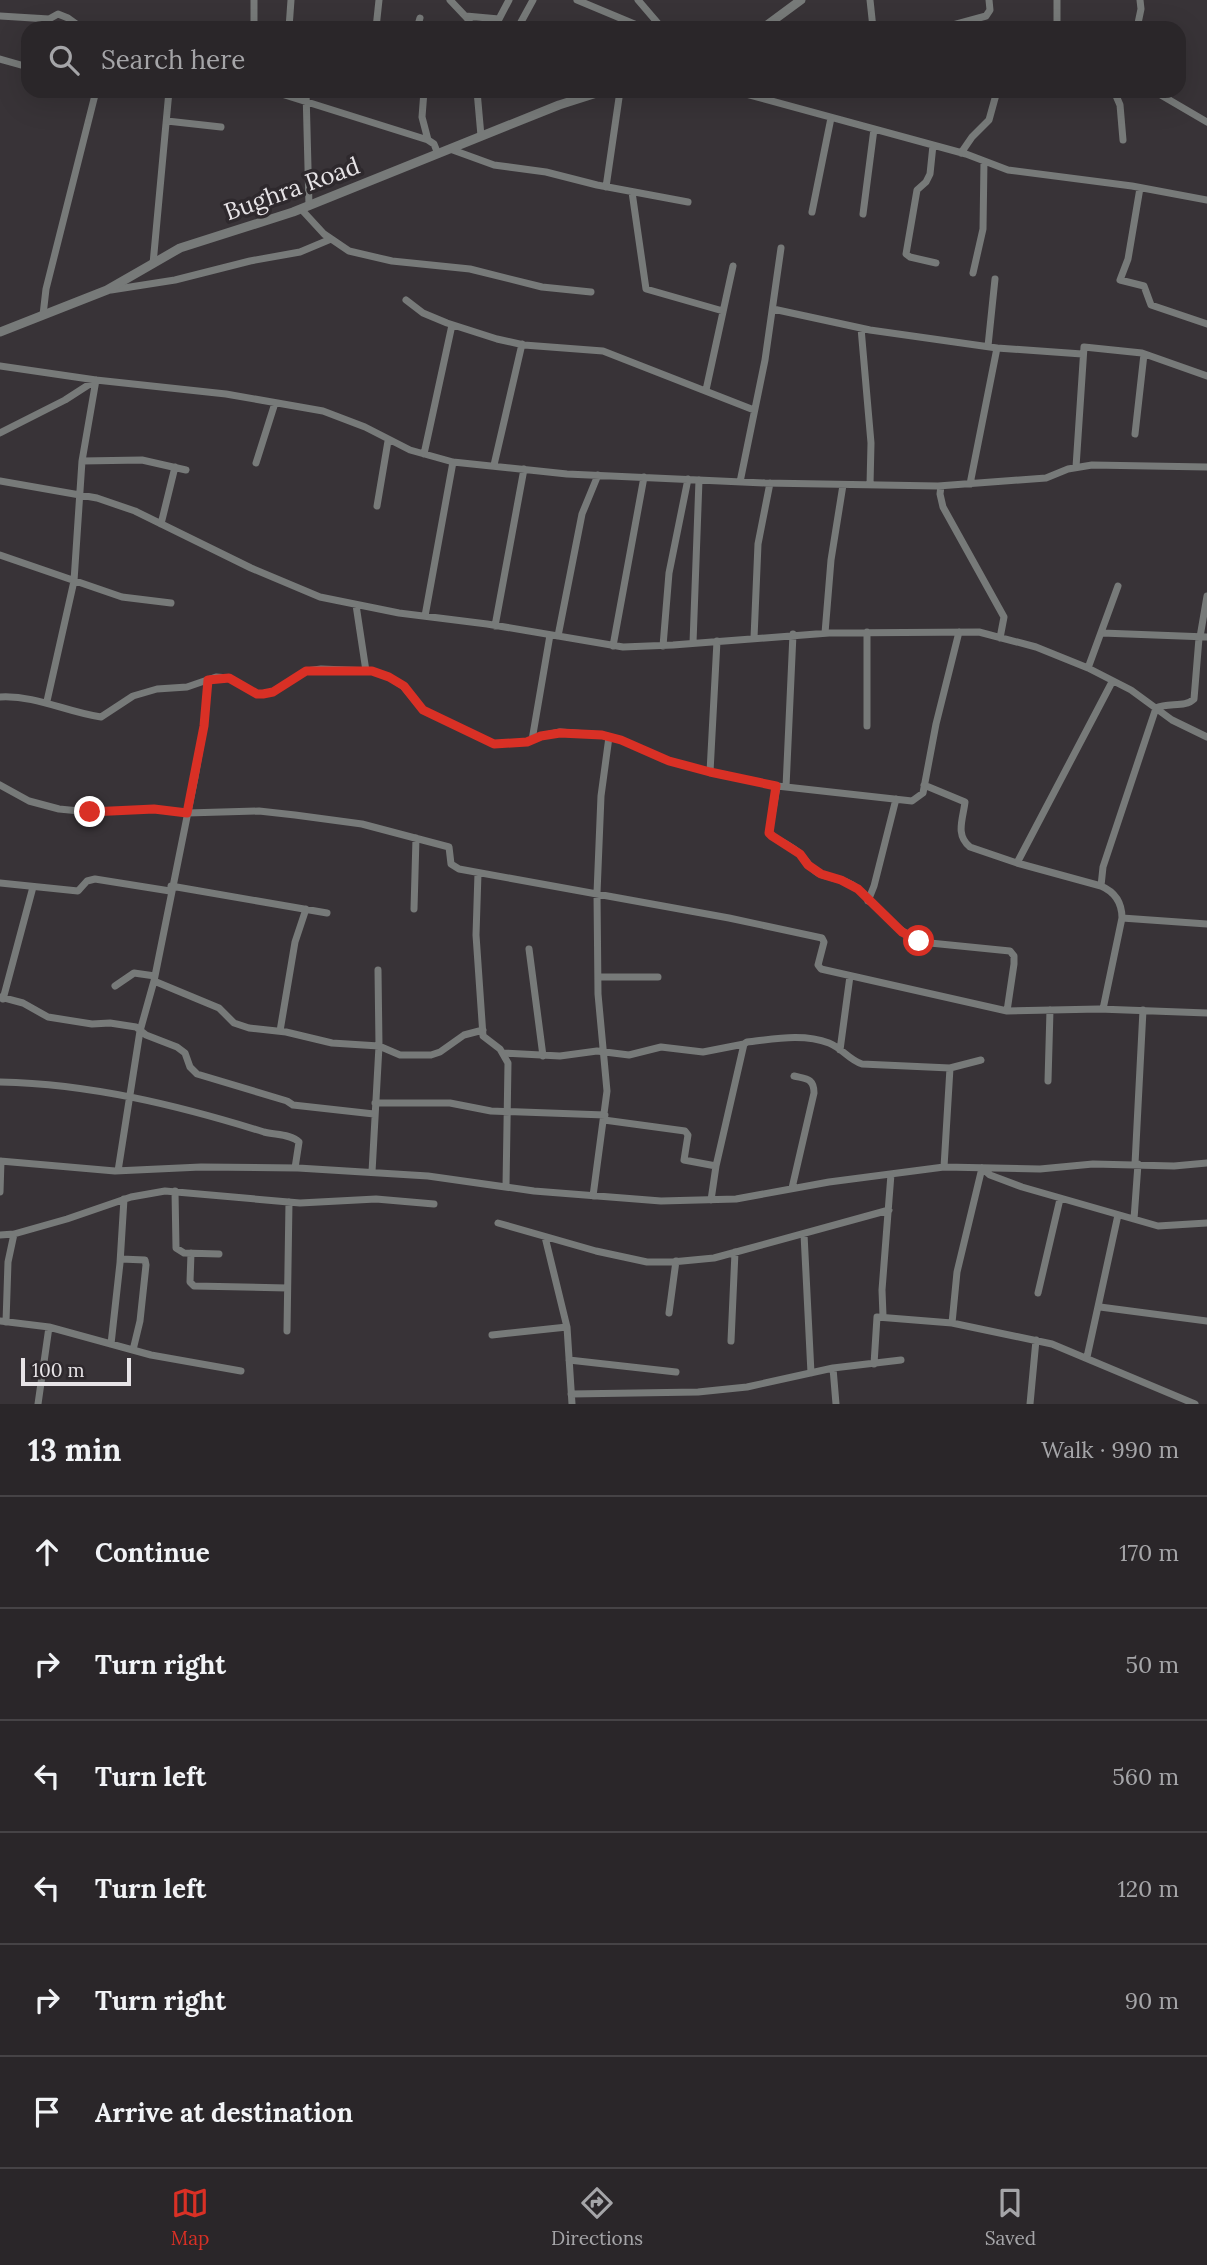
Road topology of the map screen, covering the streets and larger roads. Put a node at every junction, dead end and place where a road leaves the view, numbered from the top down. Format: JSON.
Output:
{"nodes":[{"id":1,"x":254,"y":0,"type":"edge"},
{"id":2,"x":291,"y":0,"type":"edge"},
{"id":3,"x":379,"y":0,"type":"edge"},
{"id":4,"x":450,"y":0,"type":"edge"},
{"id":5,"x":509,"y":0,"type":"edge"},
{"id":6,"x":533,"y":0,"type":"edge"},
{"id":7,"x":577,"y":0,"type":"edge"},
{"id":8,"x":638,"y":0,"type":"edge"},
{"id":9,"x":801,"y":0,"type":"edge"},
{"id":10,"x":870,"y":0,"type":"edge"},
{"id":11,"x":989,"y":0,"type":"edge"},
{"id":12,"x":1057,"y":0,"type":"edge"},
{"id":13,"x":1140,"y":0,"type":"edge"},
{"id":14,"x":0,"y":16,"type":"edge"},
{"id":15,"x":466,"y":16,"type":"junction"},
{"id":16,"x":420,"y":18,"type":"dead end"},
{"id":17,"x":72,"y":21,"type":"edge"},
{"id":18,"x":254,"y":21,"type":"edge"},
{"id":19,"x":290,"y":21,"type":"edge"},
{"id":20,"x":377,"y":21,"type":"edge"},
{"id":21,"x":419,"y":21,"type":"edge"},
{"id":22,"x":469,"y":21,"type":"edge"},
{"id":23,"x":522,"y":21,"type":"edge"},
{"id":24,"x":627,"y":21,"type":"edge"},
{"id":25,"x":656,"y":21,"type":"edge"},
{"id":26,"x":772,"y":21,"type":"edge"},
{"id":27,"x":872,"y":21,"type":"edge"},
{"id":28,"x":968,"y":21,"type":"edge"},
{"id":29,"x":1057,"y":21,"type":"edge"},
{"id":30,"x":1139,"y":21,"type":"edge"},
{"id":31,"x":0,"y":59,"type":"edge"},
{"id":32,"x":21,"y":65,"type":"edge"},
{"id":33,"x":94,"y":98,"type":"edge"},
{"id":34,"x":169,"y":98,"type":"edge"},
{"id":35,"x":294,"y":98,"type":"edge"},
{"id":36,"x":306,"y":98,"type":"edge"},
{"id":37,"x":423,"y":98,"type":"edge"},
{"id":38,"x":478,"y":98,"type":"edge"},
{"id":39,"x":581,"y":98,"type":"edge"},
{"id":40,"x":619,"y":98,"type":"edge"},
{"id":41,"x":760,"y":98,"type":"edge"},
{"id":42,"x":995,"y":98,"type":"edge"},
{"id":43,"x":1117,"y":98,"type":"edge"},
{"id":44,"x":1166,"y":98,"type":"edge"},
{"id":45,"x":306,"y":102,"type":"junction"},
{"id":46,"x":831,"y":118,"type":"junction"},
{"id":47,"x":167,"y":121,"type":"junction"},
{"id":48,"x":1207,"y":122,"type":"edge"},
{"id":49,"x":221,"y":127,"type":"dead end"},
{"id":50,"x":874,"y":129,"type":"junction"},
{"id":51,"x":481,"y":136,"type":"junction"},
{"id":52,"x":428,"y":140,"type":"junction"},
{"id":53,"x":1123,"y":140,"type":"dead end"},
{"id":54,"x":933,"y":145,"type":"junction"},
{"id":55,"x":450,"y":149,"type":"junction"},
{"id":56,"x":961,"y":153,"type":"junction"},
{"id":57,"x":438,"y":154,"type":"junction"},
{"id":58,"x":984,"y":161,"type":"junction"},
{"id":59,"x":606,"y":187,"type":"junction"},
{"id":60,"x":1140,"y":188,"type":"junction"},
{"id":61,"x":632,"y":192,"type":"junction"},
{"id":62,"x":1207,"y":200,"type":"edge"},
{"id":63,"x":688,"y":202,"type":"dead end"},
{"id":64,"x":305,"y":207,"type":"junction"},
{"id":65,"x":812,"y":212,"type":"dead end"},
{"id":66,"x":863,"y":214,"type":"dead end"},
{"id":67,"x":331,"y":239,"type":"junction"},
{"id":68,"x":781,"y":248,"type":"dead end"},
{"id":69,"x":936,"y":263,"type":"dead end"},
{"id":70,"x":153,"y":264,"type":"junction"},
{"id":71,"x":733,"y":266,"type":"dead end"},
{"id":72,"x":973,"y":273,"type":"dead end"},
{"id":73,"x":995,"y":279,"type":"dead end"},
{"id":74,"x":107,"y":290,"type":"junction"},
{"id":75,"x":591,"y":292,"type":"dead end"},
{"id":76,"x":406,"y":300,"type":"dead end"},
{"id":77,"x":773,"y":309,"type":"junction"},
{"id":78,"x":723,"y":311,"type":"junction"},
{"id":79,"x":43,"y":315,"type":"junction"},
{"id":80,"x":1207,"y":324,"type":"edge"},
{"id":81,"x":452,"y":325,"type":"junction"},
{"id":82,"x":861,"y":328,"type":"junction"},
{"id":83,"x":0,"y":332,"type":"edge"},
{"id":84,"x":522,"y":344,"type":"junction"},
{"id":85,"x":993,"y":347,"type":"junction"},
{"id":86,"x":1082,"y":354,"type":"junction"},
{"id":87,"x":1144,"y":354,"type":"junction"},
{"id":88,"x":0,"y":366,"type":"edge"},
{"id":89,"x":1207,"y":376,"type":"edge"},
{"id":90,"x":96,"y":380,"type":"junction"},
{"id":91,"x":706,"y":390,"type":"junction"},
{"id":92,"x":275,"y":402,"type":"junction"},
{"id":93,"x":754,"y":410,"type":"junction"},
{"id":94,"x":0,"y":433,"type":"edge"},
{"id":95,"x":1135,"y":434,"type":"dead end"},
{"id":96,"x":388,"y":441,"type":"junction"},
{"id":97,"x":424,"y":454,"type":"junction"},
{"id":98,"x":82,"y":461,"type":"junction"},
{"id":99,"x":453,"y":462,"type":"junction"},
{"id":100,"x":256,"y":463,"type":"dead end"},
{"id":101,"x":494,"y":465,"type":"junction"},
{"id":102,"x":175,"y":467,"type":"junction"},
{"id":103,"x":1076,"y":467,"type":"junction"},
{"id":104,"x":1207,"y":467,"type":"edge"},
{"id":105,"x":524,"y":469,"type":"junction"},
{"id":106,"x":186,"y":470,"type":"dead end"},
{"id":107,"x":598,"y":475,"type":"junction"},
{"id":108,"x":644,"y":477,"type":"junction"},
{"id":109,"x":688,"y":479,"type":"junction"},
{"id":110,"x":699,"y":480,"type":"junction"},
{"id":111,"x":0,"y":481,"type":"edge"},
{"id":112,"x":740,"y":482,"type":"junction"},
{"id":113,"x":770,"y":483,"type":"junction"},
{"id":114,"x":970,"y":484,"type":"junction"},
{"id":115,"x":842,"y":485,"type":"junction"},
{"id":116,"x":870,"y":485,"type":"junction"},
{"id":117,"x":942,"y":486,"type":"junction"},
{"id":118,"x":81,"y":495,"type":"junction"},
{"id":119,"x":377,"y":506,"type":"dead end"},
{"id":120,"x":161,"y":524,"type":"junction"},
{"id":121,"x":0,"y":555,"type":"edge"},
{"id":122,"x":74,"y":582,"type":"junction"},
{"id":123,"x":1118,"y":586,"type":"dead end"},
{"id":124,"x":1207,"y":596,"type":"edge"},
{"id":125,"x":171,"y":603,"type":"dead end"},
{"id":126,"x":356,"y":605,"type":"junction"},
{"id":127,"x":425,"y":616,"type":"junction"},
{"id":128,"x":495,"y":626,"type":"junction"},
{"id":129,"x":867,"y":632,"type":"junction"},
{"id":130,"x":959,"y":632,"type":"junction"},
{"id":131,"x":825,"y":633,"type":"junction"},
{"id":132,"x":1102,"y":633,"type":"junction"},
{"id":133,"x":793,"y":634,"type":"junction"},
{"id":134,"x":554,"y":636,"type":"junction"},
{"id":135,"x":1202,"y":637,"type":"edge"},
{"id":136,"x":754,"y":638,"type":"junction"},
{"id":137,"x":1000,"y":638,"type":"junction"},
{"id":138,"x":717,"y":641,"type":"junction"},
{"id":139,"x":693,"y":643,"type":"junction"},
{"id":140,"x":613,"y":646,"type":"junction"},
{"id":141,"x":663,"y":646,"type":"junction"},
{"id":142,"x":1088,"y":668,"type":"junction"},
{"id":143,"x":366,"y":671,"type":"junction"},
{"id":144,"x":208,"y":680,"type":"junction"},
{"id":145,"x":1112,"y":682,"type":"junction"},
{"id":146,"x":0,"y":697,"type":"edge"},
{"id":147,"x":47,"y":701,"type":"junction"},
{"id":148,"x":1156,"y":708,"type":"junction"},
{"id":149,"x":867,"y":726,"type":"dead end"},
{"id":150,"x":609,"y":737,"type":"junction"},
{"id":151,"x":1207,"y":737,"type":"edge"},
{"id":152,"x":532,"y":740,"type":"junction"},
{"id":153,"x":710,"y":772,"type":"junction"},
{"id":154,"x":0,"y":785,"type":"edge"},
{"id":155,"x":925,"y":785,"type":"junction"},
{"id":156,"x":776,"y":786,"type":"junction"},
{"id":157,"x":786,"y":787,"type":"junction"},
{"id":158,"x":896,"y":799,"type":"junction"},
{"id":159,"x":187,"y":813,"type":"junction"},
{"id":160,"x":416,"y":838,"type":"junction"},
{"id":161,"x":1017,"y":863,"type":"junction"},
{"id":162,"x":478,"y":873,"type":"junction"},
{"id":163,"x":0,"y":883,"type":"edge"},
{"id":164,"x":1101,"y":886,"type":"junction"},
{"id":165,"x":33,"y":887,"type":"junction"},
{"id":166,"x":171,"y":888,"type":"junction"},
{"id":167,"x":597,"y":893,"type":"junction"},
{"id":168,"x":868,"y":901,"type":"junction"},
{"id":169,"x":306,"y":909,"type":"junction"},
{"id":170,"x":414,"y":909,"type":"dead end"},
{"id":171,"x":327,"y":913,"type":"dead end"},
{"id":172,"x":1122,"y":918,"type":"junction"},
{"id":173,"x":1207,"y":924,"type":"edge"},
{"id":174,"x":529,"y":949,"type":"dead end"},
{"id":175,"x":378,"y":970,"type":"dead end"},
{"id":176,"x":850,"y":976,"type":"junction"},
{"id":177,"x":598,"y":977,"type":"junction"},
{"id":178,"x":658,"y":977,"type":"dead end"},
{"id":179,"x":154,"y":978,"type":"junction"},
{"id":180,"x":115,"y":986,"type":"dead end"},
{"id":181,"x":2,"y":998,"type":"edge"},
{"id":182,"x":1103,"y":1009,"type":"junction"},
{"id":183,"x":1050,"y":1010,"type":"junction"},
{"id":184,"x":1143,"y":1010,"type":"junction"},
{"id":185,"x":1007,"y":1011,"type":"junction"},
{"id":186,"x":1207,"y":1013,"type":"edge"},
{"id":187,"x":483,"y":1030,"type":"junction"},
{"id":188,"x":140,"y":1031,"type":"junction"},
{"id":189,"x":280,"y":1031,"type":"junction"},
{"id":190,"x":744,"y":1044,"type":"junction"},
{"id":191,"x":379,"y":1046,"type":"junction"},
{"id":192,"x":840,"y":1050,"type":"junction"},
{"id":193,"x":603,"y":1052,"type":"junction"},
{"id":194,"x":503,"y":1053,"type":"junction"},
{"id":195,"x":543,"y":1056,"type":"junction"},
{"id":196,"x":981,"y":1060,"type":"dead end"},
{"id":197,"x":950,"y":1068,"type":"junction"},
{"id":198,"x":794,"y":1076,"type":"dead end"},
{"id":199,"x":1048,"y":1081,"type":"dead end"},
{"id":200,"x":0,"y":1082,"type":"edge"},
{"id":201,"x":128,"y":1096,"type":"junction"},
{"id":202,"x":375,"y":1103,"type":"junction"},
{"id":203,"x":506,"y":1110,"type":"junction"},
{"id":204,"x":374,"y":1114,"type":"junction"},
{"id":205,"x":604,"y":1118,"type":"junction"},
{"id":206,"x":1,"y":1161,"type":"edge"},
{"id":207,"x":1207,"y":1163,"type":"edge"},
{"id":208,"x":1137,"y":1164,"type":"junction"},
{"id":209,"x":716,"y":1166,"type":"junction"},
{"id":210,"x":944,"y":1167,"type":"junction"},
{"id":211,"x":295,"y":1168,"type":"junction"},
{"id":212,"x":982,"y":1168,"type":"junction"},
{"id":213,"x":118,"y":1171,"type":"junction"},
{"id":214,"x":372,"y":1172,"type":"junction"},
{"id":215,"x":891,"y":1174,"type":"junction"},
{"id":216,"x":506,"y":1186,"type":"junction"},
{"id":217,"x":792,"y":1188,"type":"junction"},
{"id":218,"x":175,"y":1191,"type":"junction"},
{"id":219,"x":0,"y":1192,"type":"edge"},
{"id":220,"x":593,"y":1196,"type":"junction"},
{"id":221,"x":124,"y":1199,"type":"junction"},
{"id":222,"x":1060,"y":1199,"type":"junction"},
{"id":223,"x":711,"y":1200,"type":"junction"},
{"id":224,"x":289,"y":1202,"type":"junction"},
{"id":225,"x":433,"y":1204,"type":"dead end"},
{"id":226,"x":889,"y":1210,"type":"junction"},
{"id":227,"x":1118,"y":1214,"type":"junction"},
{"id":228,"x":1134,"y":1219,"type":"junction"},
{"id":229,"x":498,"y":1223,"type":"dead end"},
{"id":230,"x":1207,"y":1223,"type":"edge"},
{"id":231,"x":14,"y":1234,"type":"junction"},
{"id":232,"x":804,"y":1234,"type":"junction"},
{"id":233,"x":0,"y":1235,"type":"edge"},
{"id":234,"x":545,"y":1237,"type":"junction"},
{"id":235,"x":735,"y":1252,"type":"junction"},
{"id":236,"x":191,"y":1253,"type":"junction"},
{"id":237,"x":219,"y":1254,"type":"dead end"},
{"id":238,"x":121,"y":1259,"type":"junction"},
{"id":239,"x":676,"y":1261,"type":"junction"},
{"id":240,"x":287,"y":1287,"type":"junction"},
{"id":241,"x":1038,"y":1293,"type":"dead end"},
{"id":242,"x":1100,"y":1307,"type":"junction"},
{"id":243,"x":669,"y":1313,"type":"dead end"},
{"id":244,"x":883,"y":1316,"type":"junction"},
{"id":245,"x":1207,"y":1321,"type":"edge"},
{"id":246,"x":3,"y":1322,"type":"edge"},
{"id":247,"x":951,"y":1323,"type":"junction"},
{"id":248,"x":49,"y":1326,"type":"junction"},
{"id":249,"x":567,"y":1327,"type":"junction"},
{"id":250,"x":288,"y":1331,"type":"dead end"},
{"id":251,"x":492,"y":1335,"type":"dead end"},
{"id":252,"x":1036,"y":1340,"type":"junction"},
{"id":253,"x":731,"y":1341,"type":"dead end"},
{"id":254,"x":111,"y":1344,"type":"junction"},
{"id":255,"x":133,"y":1350,"type":"junction"},
{"id":256,"x":1087,"y":1357,"type":"junction"},
{"id":257,"x":569,"y":1360,"type":"junction"},
{"id":258,"x":901,"y":1360,"type":"dead end"},
{"id":259,"x":874,"y":1364,"type":"junction"},
{"id":260,"x":833,"y":1368,"type":"junction"},
{"id":261,"x":241,"y":1371,"type":"dead end"},
{"id":262,"x":676,"y":1372,"type":"dead end"},
{"id":263,"x":811,"y":1373,"type":"junction"},
{"id":264,"x":571,"y":1394,"type":"junction"},
{"id":265,"x":38,"y":1404,"type":"edge"},
{"id":266,"x":572,"y":1404,"type":"edge"},
{"id":267,"x":836,"y":1404,"type":"edge"},
{"id":268,"x":1030,"y":1404,"type":"edge"},
{"id":269,"x":1195,"y":1404,"type":"edge"}],
"edges":[{"from":1,"to":18,"type":"street"},
{"from":2,"to":19,"type":"street"},
{"from":3,"to":20,"type":"street"},
{"from":4,"to":15,"type":"street"},
{"from":5,"to":15,"type":"street"},
{"from":6,"to":23,"type":"street"},
{"from":7,"to":24,"type":"street"},
{"from":8,"to":25,"type":"street"},
{"from":9,"to":26,"type":"street"},
{"from":10,"to":27,"type":"street"},
{"from":11,"to":28,"type":"street"},
{"from":12,"to":29,"type":"street"},
{"from":13,"to":30,"type":"street"},
{"from":14,"to":17,"type":"street"},
{"from":15,"to":22,"type":"street"},
{"from":16,"to":21,"type":"street"},
{"from":31,"to":32,"type":"street"},
{"from":33,"to":79,"type":"street"},
{"from":34,"to":47,"type":"street"},
{"from":35,"to":45,"type":"street"},
{"from":36,"to":45,"type":"street"},
{"from":37,"to":52,"type":"street"},
{"from":38,"to":51,"type":"street"},
{"from":39,"to":51,"type":"street","name":"Bughra Road"},
{"from":40,"to":59,"type":"street"},
{"from":41,"to":46,"type":"street"},
{"from":42,"to":56,"type":"street"},
{"from":43,"to":53,"type":"street"},
{"from":44,"to":48,"type":"street"},
{"from":45,"to":52,"type":"street"},
{"from":45,"to":64,"type":"street"},
{"from":46,"to":50,"type":"street"},
{"from":46,"to":65,"type":"street"},
{"from":47,"to":49,"type":"street"},
{"from":47,"to":70,"type":"street"},
{"from":50,"to":54,"type":"street"},
{"from":50,"to":66,"type":"street"},
{"from":51,"to":55,"type":"street","name":"Bughra Road"},
{"from":52,"to":57,"type":"street"},
{"from":54,"to":56,"type":"street"},
{"from":54,"to":69,"type":"street"},
{"from":55,"to":57,"type":"street","name":"Bughra Road"},
{"from":55,"to":59,"type":"street"},
{"from":56,"to":58,"type":"street"},
{"from":57,"to":64,"type":"street","name":"Bughra Road"},
{"from":58,"to":60,"type":"street"},
{"from":58,"to":72,"type":"street"},
{"from":59,"to":61,"type":"street"},
{"from":60,"to":62,"type":"street"},
{"from":60,"to":80,"type":"street"},
{"from":61,"to":63,"type":"street"},
{"from":61,"to":78,"type":"street"},
{"from":64,"to":67,"type":"street"},
{"from":64,"to":70,"type":"street","name":"Bughra Road"},
{"from":67,"to":74,"type":"street"},
{"from":67,"to":75,"type":"street"},
{"from":68,"to":77,"type":"street"},
{"from":70,"to":74,"type":"street","name":"Bughra Road"},
{"from":71,"to":78,"type":"street"},
{"from":73,"to":85,"type":"street"},
{"from":74,"to":79,"type":"street","name":"Bughra Road"},
{"from":76,"to":81,"type":"street"},
{"from":77,"to":82,"type":"street"},
{"from":77,"to":93,"type":"street"},
{"from":78,"to":91,"type":"street"},
{"from":79,"to":83,"type":"street","name":"Bughra Road"},
{"from":81,"to":84,"type":"street"},
{"from":81,"to":97,"type":"street"},
{"from":82,"to":85,"type":"street"},
{"from":82,"to":116,"type":"street"},
{"from":84,"to":91,"type":"street"},
{"from":84,"to":101,"type":"street"},
{"from":85,"to":86,"type":"street"},
{"from":85,"to":114,"type":"street"},
{"from":86,"to":87,"type":"street"},
{"from":86,"to":103,"type":"street"},
{"from":87,"to":89,"type":"street"},
{"from":87,"to":95,"type":"street"},
{"from":88,"to":90,"type":"street"},
{"from":90,"to":92,"type":"street"},
{"from":90,"to":94,"type":"street"},
{"from":90,"to":98,"type":"street"},
{"from":91,"to":93,"type":"street"},
{"from":92,"to":96,"type":"street"},
{"from":92,"to":100,"type":"street"},
{"from":93,"to":112,"type":"street"},
{"from":96,"to":97,"type":"street"},
{"from":96,"to":119,"type":"street"},
{"from":97,"to":99,"type":"street"},
{"from":98,"to":102,"type":"street"},
{"from":98,"to":118,"type":"street"},
{"from":99,"to":101,"type":"street"},
{"from":99,"to":127,"type":"street"},
{"from":101,"to":105,"type":"street"},
{"from":102,"to":106,"type":"street"},
{"from":102,"to":120,"type":"street"},
{"from":103,"to":104,"type":"street"},
{"from":103,"to":114,"type":"street"},
{"from":105,"to":107,"type":"street"},
{"from":105,"to":128,"type":"street"},
{"from":107,"to":108,"type":"street"},
{"from":107,"to":134,"type":"street"},
{"from":108,"to":109,"type":"street"},
{"from":108,"to":140,"type":"street"},
{"from":109,"to":110,"type":"street"},
{"from":109,"to":141,"type":"street"},
{"from":110,"to":112,"type":"street"},
{"from":110,"to":139,"type":"street"},
{"from":111,"to":118,"type":"street"},
{"from":112,"to":113,"type":"street"},
{"from":113,"to":115,"type":"street"},
{"from":113,"to":136,"type":"street"},
{"from":114,"to":117,"type":"street"},
{"from":115,"to":116,"type":"street"},
{"from":115,"to":131,"type":"street"},
{"from":116,"to":117,"type":"street"},
{"from":117,"to":137,"type":"street"},
{"from":118,"to":120,"type":"street"},
{"from":118,"to":122,"type":"street"},
{"from":120,"to":126,"type":"street"},
{"from":121,"to":122,"type":"street"},
{"from":122,"to":125,"type":"street"},
{"from":122,"to":147,"type":"street"},
{"from":123,"to":132,"type":"street"},
{"from":124,"to":135,"type":"street"},
{"from":126,"to":127,"type":"street"},
{"from":126,"to":143,"type":"street"},
{"from":127,"to":128,"type":"street"},
{"from":128,"to":134,"type":"street"},
{"from":129,"to":130,"type":"street"},
{"from":129,"to":131,"type":"street"},
{"from":129,"to":149,"type":"street"},
{"from":130,"to":137,"type":"street"},
{"from":130,"to":155,"type":"street"},
{"from":131,"to":133,"type":"street"},
{"from":132,"to":135,"type":"street"},
{"from":132,"to":142,"type":"street"},
{"from":133,"to":136,"type":"street"},
{"from":133,"to":157,"type":"street"},
{"from":134,"to":140,"type":"street"},
{"from":134,"to":152,"type":"street"},
{"from":135,"to":148,"type":"street"},
{"from":136,"to":138,"type":"street"},
{"from":137,"to":142,"type":"street"},
{"from":138,"to":139,"type":"street"},
{"from":138,"to":153,"type":"street"},
{"from":139,"to":141,"type":"street"},
{"from":140,"to":141,"type":"street"},
{"from":142,"to":145,"type":"street"},
{"from":143,"to":144,"type":"street"},
{"from":143,"to":152,"type":"street"},
{"from":144,"to":147,"type":"street"},
{"from":144,"to":159,"type":"street"},
{"from":145,"to":148,"type":"street"},
{"from":145,"to":161,"type":"street"},
{"from":146,"to":147,"type":"street"},
{"from":148,"to":151,"type":"street"},
{"from":148,"to":164,"type":"street"},
{"from":150,"to":152,"type":"street"},
{"from":150,"to":153,"type":"street"},
{"from":150,"to":167,"type":"street"},
{"from":153,"to":156,"type":"street"},
{"from":154,"to":159,"type":"street"},
{"from":155,"to":158,"type":"street"},
{"from":155,"to":161,"type":"street"},
{"from":156,"to":157,"type":"street"},
{"from":156,"to":168,"type":"street"},
{"from":157,"to":158,"type":"street"},
{"from":158,"to":168,"type":"street"},
{"from":159,"to":160,"type":"street"},
{"from":159,"to":166,"type":"street"},
{"from":160,"to":162,"type":"street"},
{"from":160,"to":170,"type":"street"},
{"from":161,"to":164,"type":"street"},
{"from":162,"to":167,"type":"street"},
{"from":162,"to":187,"type":"street"},
{"from":163,"to":165,"type":"street"},
{"from":164,"to":172,"type":"street"},
{"from":165,"to":166,"type":"street"},
{"from":165,"to":181,"type":"street"},
{"from":166,"to":169,"type":"street"},
{"from":166,"to":179,"type":"street"},
{"from":167,"to":176,"type":"street"},
{"from":167,"to":177,"type":"street"},
{"from":168,"to":185,"type":"street"},
{"from":169,"to":171,"type":"street"},
{"from":169,"to":189,"type":"street"},
{"from":172,"to":173,"type":"street"},
{"from":172,"to":182,"type":"street"},
{"from":174,"to":195,"type":"street"},
{"from":175,"to":191,"type":"street"},
{"from":176,"to":185,"type":"street"},
{"from":176,"to":192,"type":"street"},
{"from":177,"to":178,"type":"street"},
{"from":177,"to":193,"type":"street"},
{"from":179,"to":180,"type":"street"},
{"from":179,"to":188,"type":"street"},
{"from":179,"to":189,"type":"street"},
{"from":181,"to":188,"type":"street"},
{"from":182,"to":183,"type":"street"},
{"from":182,"to":184,"type":"street"},
{"from":183,"to":185,"type":"street"},
{"from":183,"to":199,"type":"street"},
{"from":184,"to":186,"type":"street"},
{"from":184,"to":208,"type":"street"},
{"from":187,"to":191,"type":"street"},
{"from":187,"to":194,"type":"street"},
{"from":188,"to":201,"type":"street"},
{"from":188,"to":204,"type":"street"},
{"from":189,"to":191,"type":"street"},
{"from":190,"to":192,"type":"street"},
{"from":190,"to":193,"type":"street"},
{"from":190,"to":209,"type":"street"},
{"from":191,"to":202,"type":"street"},
{"from":192,"to":197,"type":"street"},
{"from":193,"to":195,"type":"street"},
{"from":193,"to":205,"type":"street"},
{"from":194,"to":195,"type":"street"},
{"from":194,"to":203,"type":"street"},
{"from":196,"to":197,"type":"street"},
{"from":197,"to":210,"type":"street"},
{"from":198,"to":217,"type":"street"},
{"from":200,"to":201,"type":"street"},
{"from":201,"to":211,"type":"street"},
{"from":201,"to":213,"type":"street"},
{"from":202,"to":203,"type":"street"},
{"from":202,"to":204,"type":"street"},
{"from":203,"to":205,"type":"street"},
{"from":203,"to":216,"type":"street"},
{"from":204,"to":214,"type":"street"},
{"from":205,"to":209,"type":"street"},
{"from":205,"to":220,"type":"street"},
{"from":206,"to":213,"type":"street"},
{"from":206,"to":219,"type":"street"},
{"from":207,"to":208,"type":"street"},
{"from":208,"to":212,"type":"street"},
{"from":208,"to":228,"type":"street"},
{"from":209,"to":223,"type":"street"},
{"from":210,"to":212,"type":"street"},
{"from":210,"to":215,"type":"street"},
{"from":211,"to":213,"type":"street"},
{"from":211,"to":214,"type":"street"},
{"from":212,"to":222,"type":"street"},
{"from":212,"to":247,"type":"street"},
{"from":214,"to":216,"type":"street"},
{"from":215,"to":217,"type":"street"},
{"from":215,"to":226,"type":"street"},
{"from":216,"to":220,"type":"street"},
{"from":217,"to":223,"type":"street"},
{"from":218,"to":221,"type":"street"},
{"from":218,"to":224,"type":"street"},
{"from":218,"to":236,"type":"street"},
{"from":220,"to":223,"type":"street"},
{"from":221,"to":231,"type":"street"},
{"from":221,"to":238,"type":"street"},
{"from":222,"to":227,"type":"street"},
{"from":222,"to":241,"type":"street"},
{"from":224,"to":225,"type":"street"},
{"from":224,"to":240,"type":"street"},
{"from":226,"to":232,"type":"street"},
{"from":226,"to":244,"type":"street"},
{"from":227,"to":228,"type":"street"},
{"from":227,"to":242,"type":"street"},
{"from":228,"to":230,"type":"street"},
{"from":229,"to":234,"type":"street"},
{"from":231,"to":233,"type":"street"},
{"from":231,"to":246,"type":"street"},
{"from":232,"to":235,"type":"street"},
{"from":232,"to":263,"type":"street"},
{"from":234,"to":239,"type":"street"},
{"from":234,"to":249,"type":"street"},
{"from":235,"to":239,"type":"street"},
{"from":235,"to":253,"type":"street"},
{"from":236,"to":237,"type":"street"},
{"from":236,"to":240,"type":"street"},
{"from":238,"to":254,"type":"street"},
{"from":238,"to":255,"type":"street"},
{"from":239,"to":243,"type":"street"},
{"from":240,"to":250,"type":"street"},
{"from":242,"to":245,"type":"street"},
{"from":242,"to":256,"type":"street"},
{"from":244,"to":247,"type":"street"},
{"from":244,"to":259,"type":"street"},
{"from":246,"to":248,"type":"street"},
{"from":247,"to":252,"type":"street"},
{"from":248,"to":254,"type":"street"},
{"from":248,"to":265,"type":"street"},
{"from":249,"to":251,"type":"street"},
{"from":249,"to":257,"type":"street"},
{"from":252,"to":256,"type":"street"},
{"from":252,"to":268,"type":"street"},
{"from":254,"to":255,"type":"street"},
{"from":255,"to":261,"type":"street"},
{"from":256,"to":269,"type":"street"},
{"from":257,"to":262,"type":"street"},
{"from":257,"to":264,"type":"street"},
{"from":258,"to":259,"type":"street"},
{"from":259,"to":260,"type":"street"},
{"from":260,"to":263,"type":"street"},
{"from":260,"to":267,"type":"street"},
{"from":263,"to":264,"type":"street"},
{"from":264,"to":266,"type":"street"}]}
